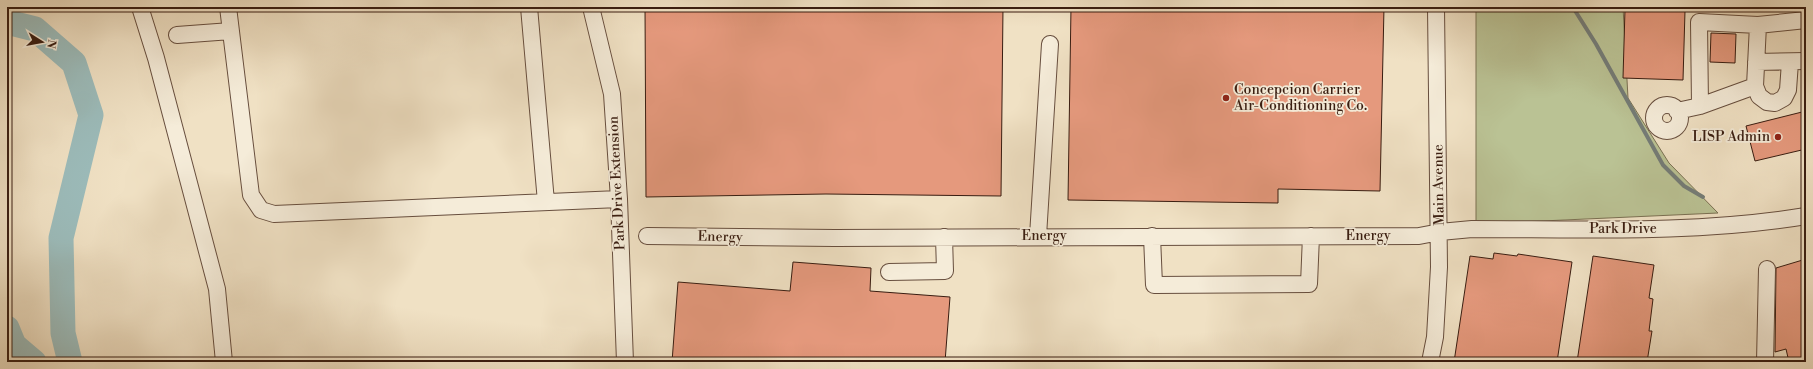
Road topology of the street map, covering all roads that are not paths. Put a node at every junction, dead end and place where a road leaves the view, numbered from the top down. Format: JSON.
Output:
{"nodes":[{"id":1,"x":140,"y":7,"type":"edge"},
{"id":2,"x":228,"y":7,"type":"edge"},
{"id":3,"x":529,"y":7,"type":"edge"},
{"id":4,"x":591,"y":7,"type":"edge"},
{"id":5,"x":1436,"y":7,"type":"edge"},
{"id":6,"x":1806,"y":20,"type":"edge"},
{"id":7,"x":1758,"y":25,"type":"junction"},
{"id":8,"x":231,"y":31,"type":"junction"},
{"id":9,"x":177,"y":35,"type":"dead end"},
{"id":10,"x":1050,"y":44,"type":"dead end"},
{"id":11,"x":1756,"y":62,"type":"junction"},
{"id":12,"x":1790,"y":62,"type":"junction"},
{"id":13,"x":1806,"y":62,"type":"edge"},
{"id":14,"x":1755,"y":86,"type":"junction"},
{"id":15,"x":1700,"y":106,"type":"junction"},
{"id":16,"x":1677,"y":111,"type":"dead end"},
{"id":17,"x":619,"y":199,"type":"junction"},
{"id":18,"x":546,"y":202,"type":"junction"},
{"id":19,"x":1806,"y":216,"type":"edge"},
{"id":20,"x":1440,"y":232,"type":"junction"},
{"id":21,"x":647,"y":236,"type":"dead end"},
{"id":22,"x":1038,"y":236,"type":"junction"},
{"id":23,"x":1152,"y":236,"type":"junction"},
{"id":24,"x":1311,"y":236,"type":"junction"},
{"id":25,"x":944,"y":237,"type":"junction"},
{"id":26,"x":1767,"y":270,"type":"dead end"},
{"id":27,"x":889,"y":272,"type":"dead end"},
{"id":28,"x":224,"y":362,"type":"edge"},
{"id":29,"x":625,"y":362,"type":"edge"},
{"id":30,"x":1430,"y":362,"type":"edge"},
{"id":31,"x":1765,"y":362,"type":"edge"}],
"edges":[{"from":1,"to":28,"type":"street"},
{"from":2,"to":8,"type":"street"},
{"from":3,"to":18,"type":"street"},
{"from":4,"to":17,"type":"street","name":"Park Drive Extension"},
{"from":5,"to":20,"type":"street","name":"Main Avenue"},
{"from":6,"to":7,"type":"street"},
{"from":7,"to":11,"type":"street"},
{"from":7,"to":15,"type":"street"},
{"from":8,"to":9,"type":"street"},
{"from":8,"to":18,"type":"street"},
{"from":10,"to":22,"type":"street"},
{"from":11,"to":12,"type":"street"},
{"from":11,"to":14,"type":"street"},
{"from":12,"to":13,"type":"street"},
{"from":12,"to":14,"type":"street"},
{"from":14,"to":15,"type":"street"},
{"from":15,"to":16,"type":"street"},
{"from":17,"to":18,"type":"street"},
{"from":17,"to":29,"type":"street","name":"Park Drive Extension"},
{"from":19,"to":20,"type":"street","name":"Park Drive"},
{"from":20,"to":24,"type":"street","name":"Energy"},
{"from":20,"to":30,"type":"street","name":"Main Avenue"},
{"from":21,"to":25,"type":"street","name":"Energy"},
{"from":22,"to":23,"type":"street","name":"Energy"},
{"from":22,"to":25,"type":"street","name":"Energy"},
{"from":23,"to":24,"type":"street","name":"Energy"},
{"from":23,"to":24,"type":"street"},
{"from":25,"to":27,"type":"street"},
{"from":26,"to":31,"type":"street"}]}
